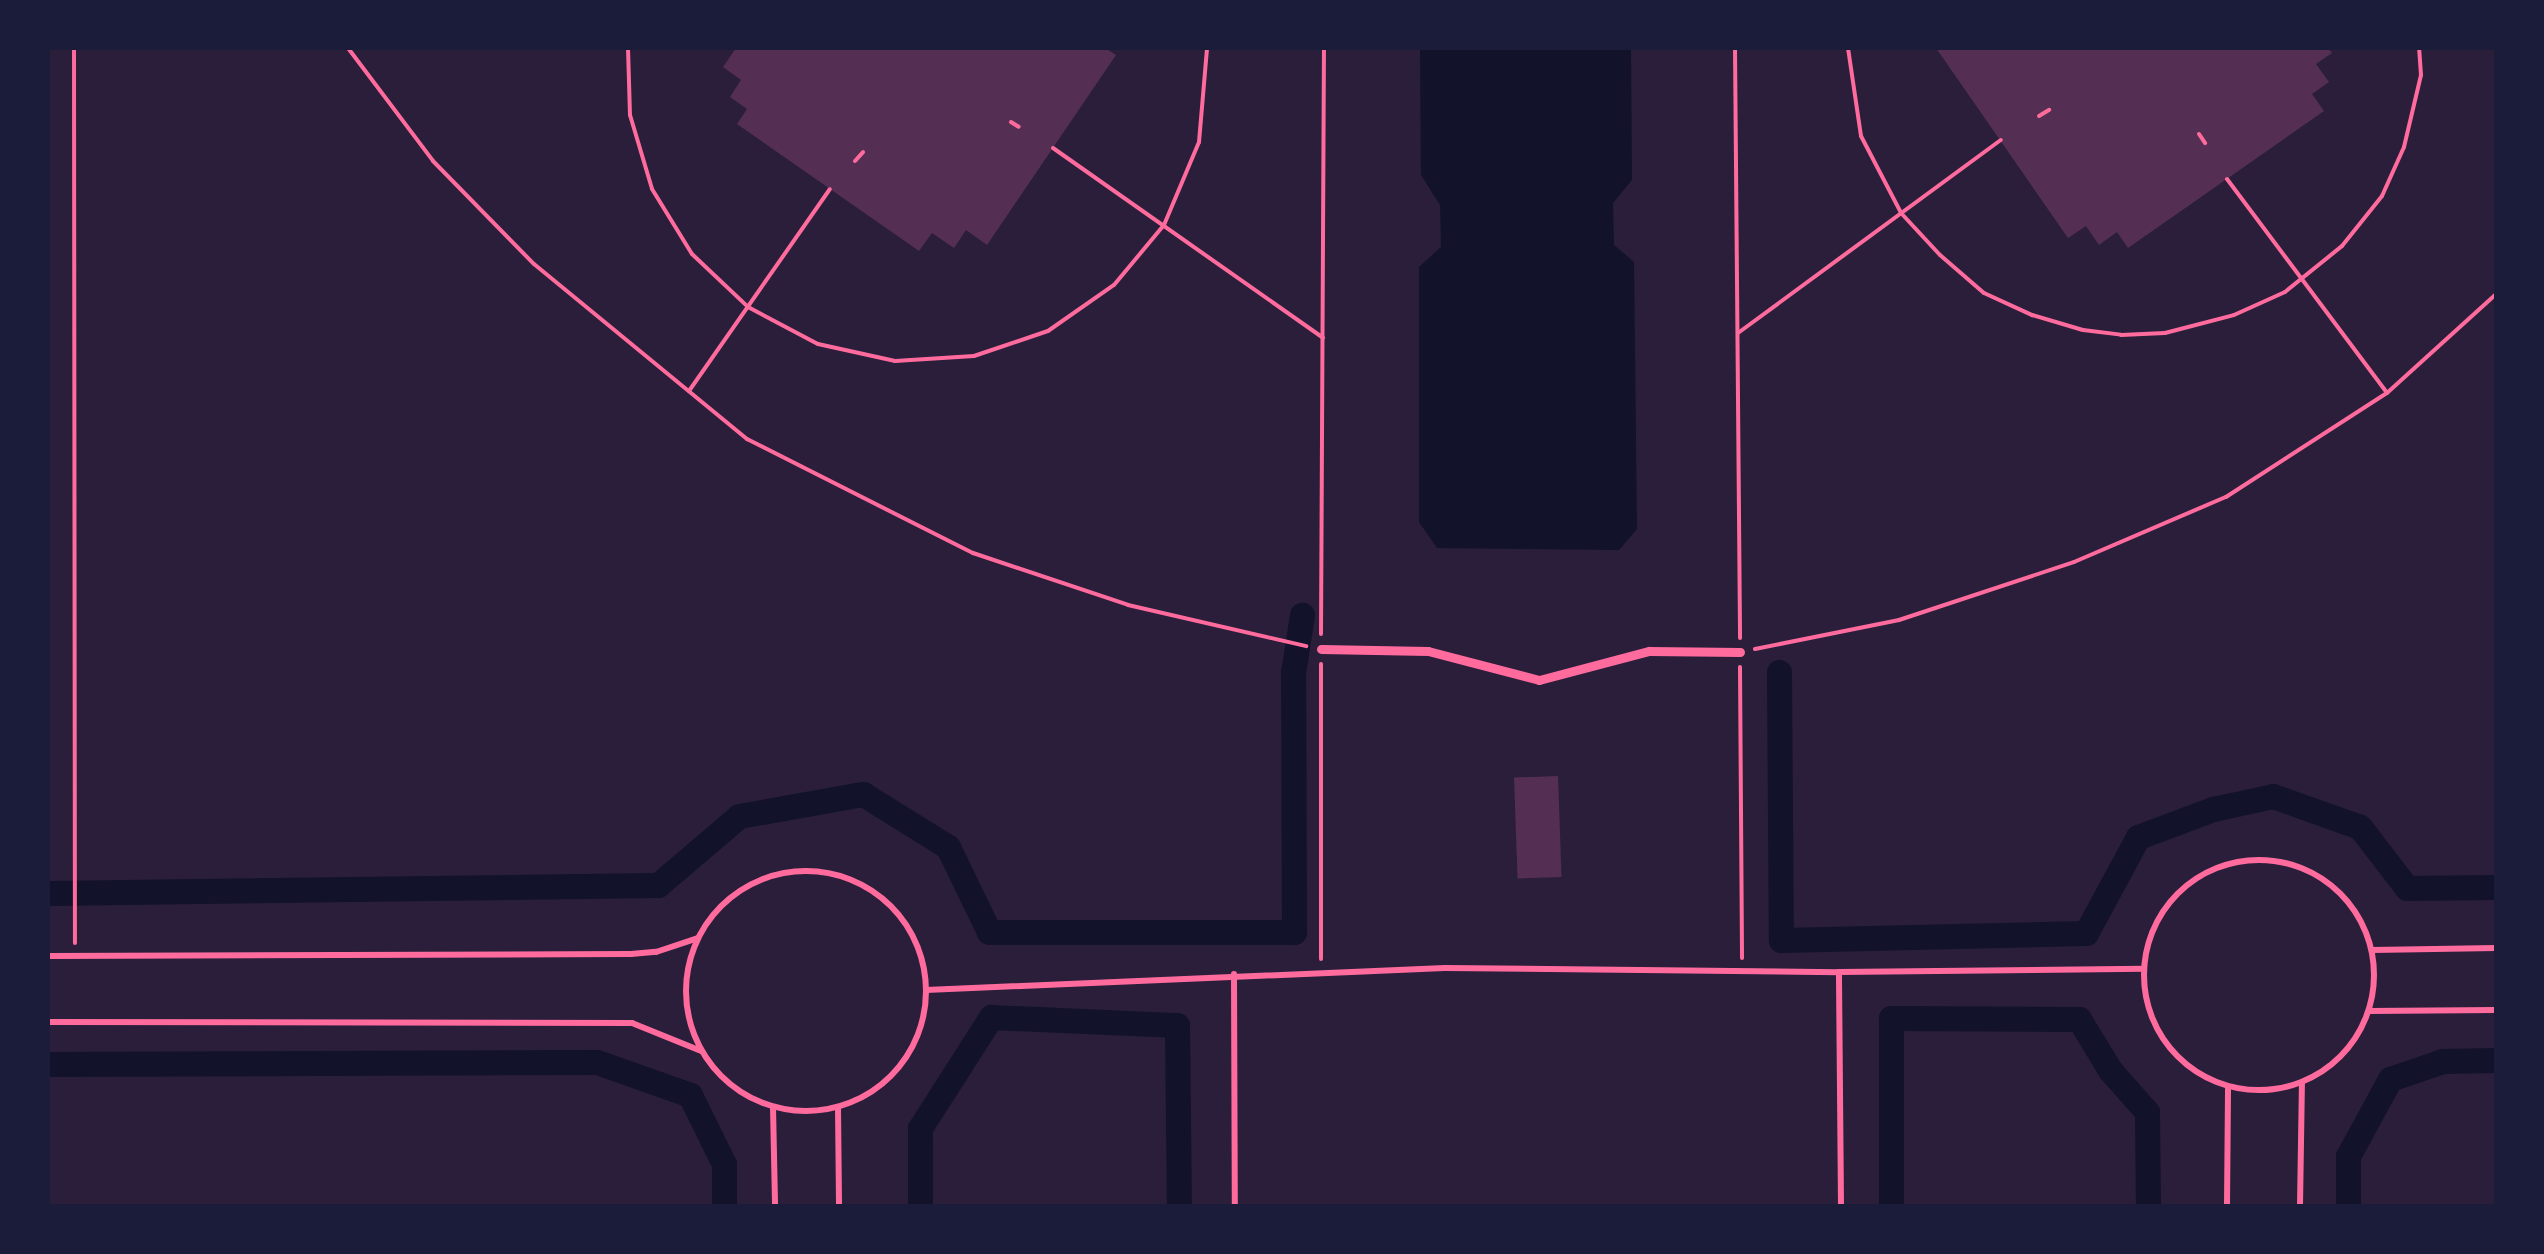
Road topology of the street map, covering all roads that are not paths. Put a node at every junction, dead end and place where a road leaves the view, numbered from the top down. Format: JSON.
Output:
{"nodes":[{"id":1,"x":1321,"y":649,"type":"road end"},
{"id":2,"x":1740,"y":652,"type":"road end"},
{"id":3,"x":698,"y":938,"type":"junction"},
{"id":4,"x":2496,"y":948,"type":"edge"},
{"id":5,"x":2372,"y":950,"type":"junction"},
{"id":6,"x":48,"y":956,"type":"edge"},
{"id":7,"x":2144,"y":969,"type":"junction"},
{"id":8,"x":1839,"y":972,"type":"junction"},
{"id":9,"x":1234,"y":974,"type":"junction"},
{"id":10,"x":926,"y":990,"type":"junction"},
{"id":11,"x":2496,"y":1010,"type":"edge"},
{"id":12,"x":2369,"y":1011,"type":"junction"},
{"id":13,"x":48,"y":1022,"type":"edge"},
{"id":14,"x":702,"y":1051,"type":"junction"},
{"id":15,"x":2302,"y":1083,"type":"junction"},
{"id":16,"x":2228,"y":1087,"type":"junction"},
{"id":17,"x":773,"y":1107,"type":"junction"},
{"id":18,"x":838,"y":1107,"type":"junction"},
{"id":19,"x":775,"y":1206,"type":"edge"},
{"id":20,"x":839,"y":1206,"type":"edge"},
{"id":21,"x":1234,"y":1206,"type":"edge"},
{"id":22,"x":1841,"y":1206,"type":"edge"},
{"id":23,"x":2227,"y":1206,"type":"edge"},
{"id":24,"x":2300,"y":1206,"type":"edge"}],
"edges":[{"from":1,"to":2,"type":"street"},
{"from":3,"to":6,"type":"lane"},
{"from":3,"to":10,"type":"lane"},
{"from":3,"to":14,"type":"lane"},
{"from":4,"to":5,"type":"lane"},
{"from":5,"to":7,"type":"lane"},
{"from":5,"to":12,"type":"lane"},
{"from":7,"to":8,"type":"lane"},
{"from":7,"to":16,"type":"lane"},
{"from":8,"to":9,"type":"lane"},
{"from":8,"to":22,"type":"lane"},
{"from":9,"to":10,"type":"lane"},
{"from":9,"to":21,"type":"lane"},
{"from":10,"to":18,"type":"lane"},
{"from":11,"to":12,"type":"lane"},
{"from":12,"to":15,"type":"lane"},
{"from":13,"to":14,"type":"lane"},
{"from":14,"to":17,"type":"lane"},
{"from":15,"to":16,"type":"lane"},
{"from":15,"to":24,"type":"lane"},
{"from":16,"to":23,"type":"lane"},
{"from":17,"to":18,"type":"lane"},
{"from":17,"to":19,"type":"lane"},
{"from":18,"to":20,"type":"lane"}]}
